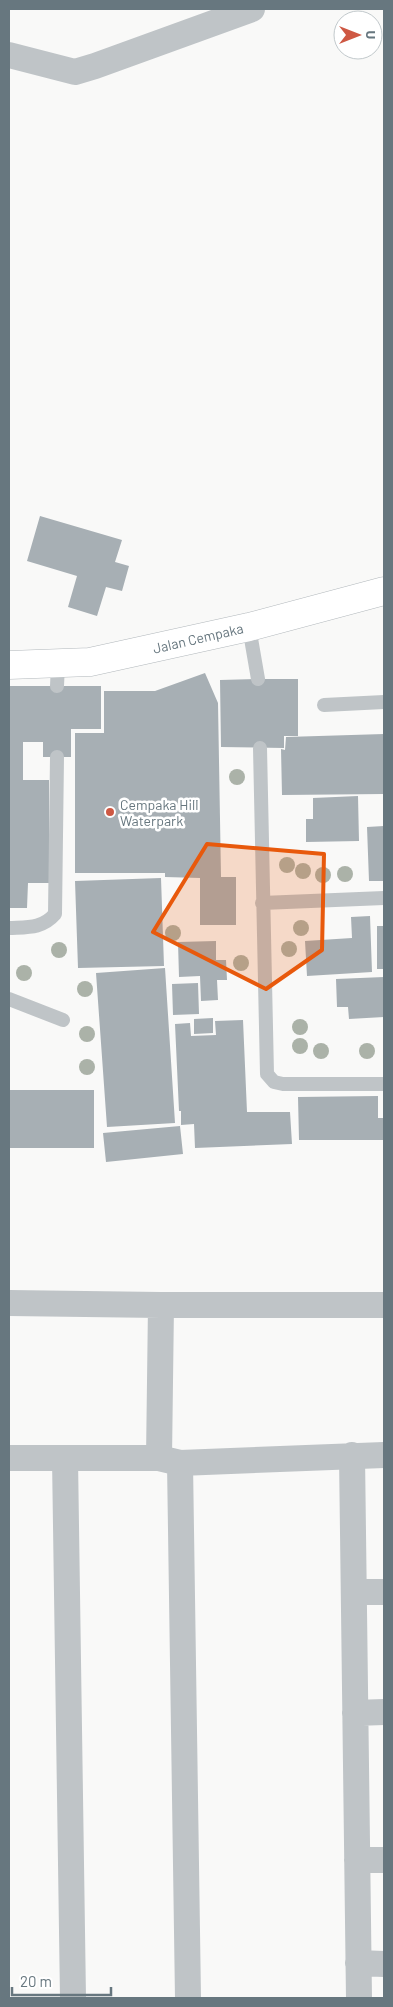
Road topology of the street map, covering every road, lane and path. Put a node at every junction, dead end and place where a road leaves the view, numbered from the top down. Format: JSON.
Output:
{"nodes":[{"id":1,"x":252,"y":9,"type":"edge"},
{"id":2,"x":9,"y":55,"type":"edge"},
{"id":3,"x":384,"y":591,"type":"edge"},
{"id":4,"x":249,"y":627,"type":"junction"},
{"id":5,"x":9,"y":665,"type":"edge"},
{"id":6,"x":258,"y":678,"type":"dead end"},
{"id":7,"x":384,"y":702,"type":"edge"},
{"id":8,"x":324,"y":705,"type":"dead end"},
{"id":9,"x":260,"y":748,"type":"dead end"},
{"id":10,"x":57,"y":758,"type":"dead end"},
{"id":11,"x":384,"y":898,"type":"edge"},
{"id":12,"x":262,"y":903,"type":"junction"},
{"id":13,"x":9,"y":928,"type":"edge"},
{"id":14,"x":9,"y":999,"type":"edge"},
{"id":15,"x":63,"y":1020,"type":"dead end"},
{"id":16,"x":384,"y":1084,"type":"edge"},
{"id":17,"x":9,"y":1303,"type":"edge"},
{"id":18,"x":161,"y":1305,"type":"junction"},
{"id":19,"x":384,"y":1305,"type":"edge"},
{"id":20,"x":384,"y":1454,"type":"edge"},
{"id":21,"x":352,"y":1455,"type":"junction"},
{"id":22,"x":9,"y":1458,"type":"edge"},
{"id":23,"x":65,"y":1458,"type":"junction"},
{"id":24,"x":170,"y":1460,"type":"junction"},
{"id":25,"x":354,"y":1592,"type":"junction"},
{"id":26,"x":384,"y":1592,"type":"edge"},
{"id":27,"x":384,"y":1712,"type":"edge"},
{"id":28,"x":355,"y":1713,"type":"junction"},
{"id":29,"x":357,"y":1860,"type":"junction"},
{"id":30,"x":384,"y":1860,"type":"edge"},
{"id":31,"x":358,"y":1963,"type":"junction"},
{"id":32,"x":384,"y":1964,"type":"edge"},
{"id":33,"x":73,"y":1998,"type":"edge"},
{"id":34,"x":188,"y":1998,"type":"edge"},
{"id":35,"x":359,"y":1998,"type":"edge"}],
"edges":[{"from":1,"to":2,"type":"street"},
{"from":3,"to":4,"type":"main road","name":"Jalan Cempaka"},
{"from":4,"to":5,"type":"main road","name":"Jalan Cempaka"},
{"from":4,"to":6,"type":"lane"},
{"from":7,"to":8,"type":"lane"},
{"from":9,"to":12,"type":"lane"},
{"from":10,"to":13,"type":"lane"},
{"from":11,"to":12,"type":"lane"},
{"from":12,"to":16,"type":"lane"},
{"from":14,"to":15,"type":"lane"},
{"from":17,"to":18,"type":"street"},
{"from":18,"to":19,"type":"street"},
{"from":18,"to":24,"type":"street"},
{"from":20,"to":21,"type":"street"},
{"from":21,"to":24,"type":"street"},
{"from":21,"to":25,"type":"street"},
{"from":22,"to":23,"type":"street"},
{"from":23,"to":24,"type":"street"},
{"from":23,"to":33,"type":"street"},
{"from":24,"to":34,"type":"street"},
{"from":25,"to":26,"type":"street"},
{"from":25,"to":28,"type":"street"},
{"from":27,"to":28,"type":"street"},
{"from":28,"to":29,"type":"street"},
{"from":29,"to":30,"type":"street"},
{"from":29,"to":31,"type":"street"},
{"from":31,"to":32,"type":"street"},
{"from":31,"to":35,"type":"street"}]}
